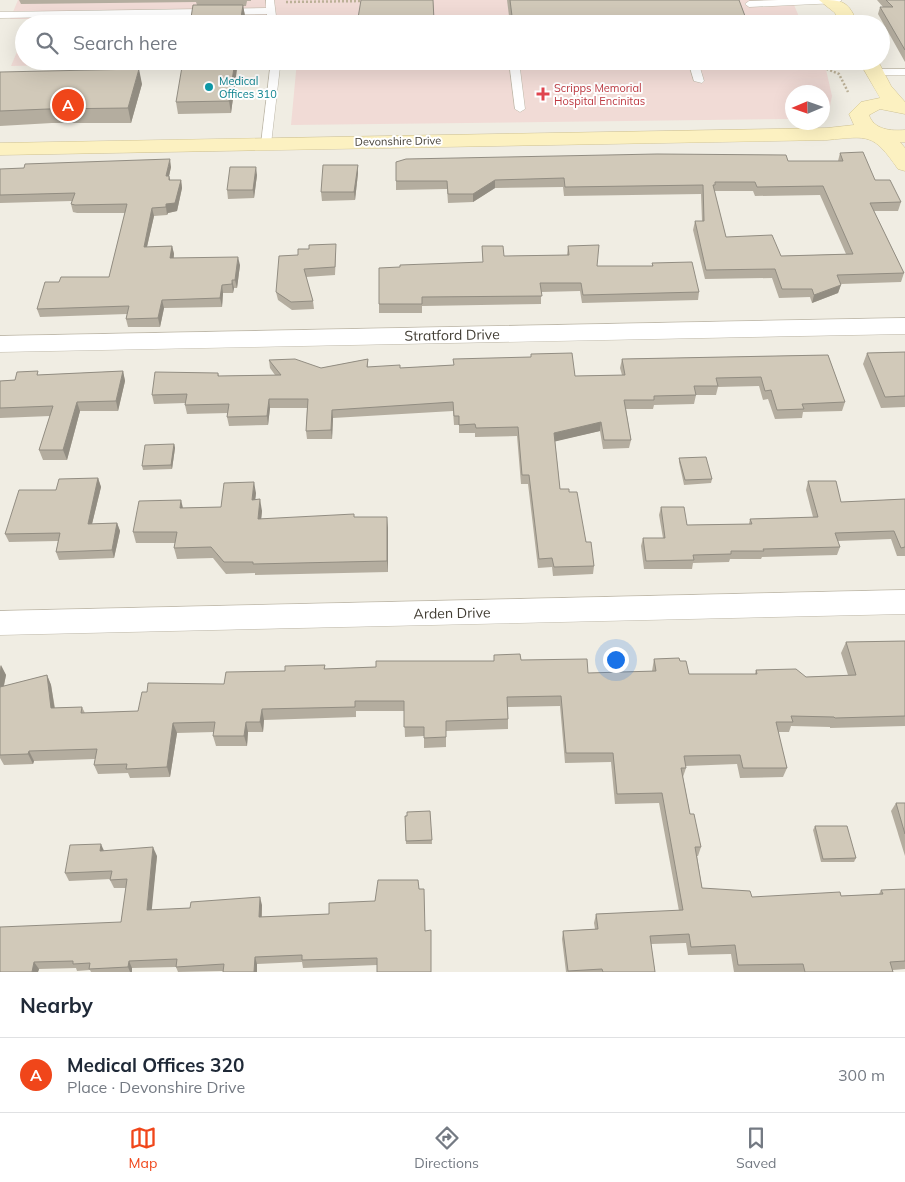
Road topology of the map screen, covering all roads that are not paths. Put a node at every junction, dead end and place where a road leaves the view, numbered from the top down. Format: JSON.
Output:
{"nodes":[{"id":1,"x":838,"y":0,"type":"edge"},
{"id":2,"x":270,"y":4,"type":"edge"},
{"id":3,"x":749,"y":4,"type":"dead end"},
{"id":4,"x":827,"y":6,"type":"edge"},
{"id":5,"x":0,"y":15,"type":"edge"},
{"id":6,"x":846,"y":15,"type":"edge"},
{"id":7,"x":275,"y":70,"type":"edge"},
{"id":8,"x":515,"y":70,"type":"edge"},
{"id":9,"x":696,"y":70,"type":"edge"},
{"id":10,"x":853,"y":70,"type":"edge"},
{"id":11,"x":873,"y":70,"type":"edge"},
{"id":12,"x":890,"y":70,"type":"edge"},
{"id":13,"x":905,"y":72,"type":"edge"},
{"id":14,"x":699,"y":81,"type":"dead end"},
{"id":15,"x":901,"y":106,"type":"edge"},
{"id":16,"x":520,"y":109,"type":"dead end"},
{"id":17,"x":862,"y":110,"type":"junction"},
{"id":18,"x":796,"y":133,"type":"junction"},
{"id":19,"x":876,"y":133,"type":"junction"},
{"id":20,"x":905,"y":136,"type":"edge"},
{"id":21,"x":266,"y":144,"type":"junction"},
{"id":22,"x":0,"y":149,"type":"edge"},
{"id":23,"x":905,"y":165,"type":"edge"},
{"id":24,"x":905,"y":326,"type":"edge"},
{"id":25,"x":0,"y":344,"type":"edge"},
{"id":26,"x":905,"y":602,"type":"edge"},
{"id":27,"x":0,"y":623,"type":"edge"}],
"edges":[{"from":1,"to":4,"type":"lane"},
{"from":2,"to":5,"type":"lane"},
{"from":3,"to":4,"type":"lane"},
{"from":4,"to":6,"type":"street"},
{"from":7,"to":21,"type":"lane"},
{"from":8,"to":16,"type":"lane"},
{"from":9,"to":14,"type":"lane"},
{"from":10,"to":17,"type":"street"},
{"from":11,"to":15,"type":"street"},
{"from":12,"to":13,"type":"lane"},
{"from":15,"to":17,"type":"street","name":"Devonshire Drive"},
{"from":17,"to":18,"type":"street","name":"Devonshire Drive"},
{"from":17,"to":19,"type":"street"},
{"from":18,"to":19,"type":"street","name":"Devonshire Drive"},
{"from":18,"to":21,"type":"street","name":"Devonshire Drive"},
{"from":19,"to":20,"type":"street","name":"Devonshire Drive"},
{"from":19,"to":23,"type":"street"},
{"from":21,"to":22,"type":"street","name":"Devonshire Drive"},
{"from":24,"to":25,"type":"street","name":"Stratford Drive"},
{"from":26,"to":27,"type":"street","name":"Arden Drive"}]}
